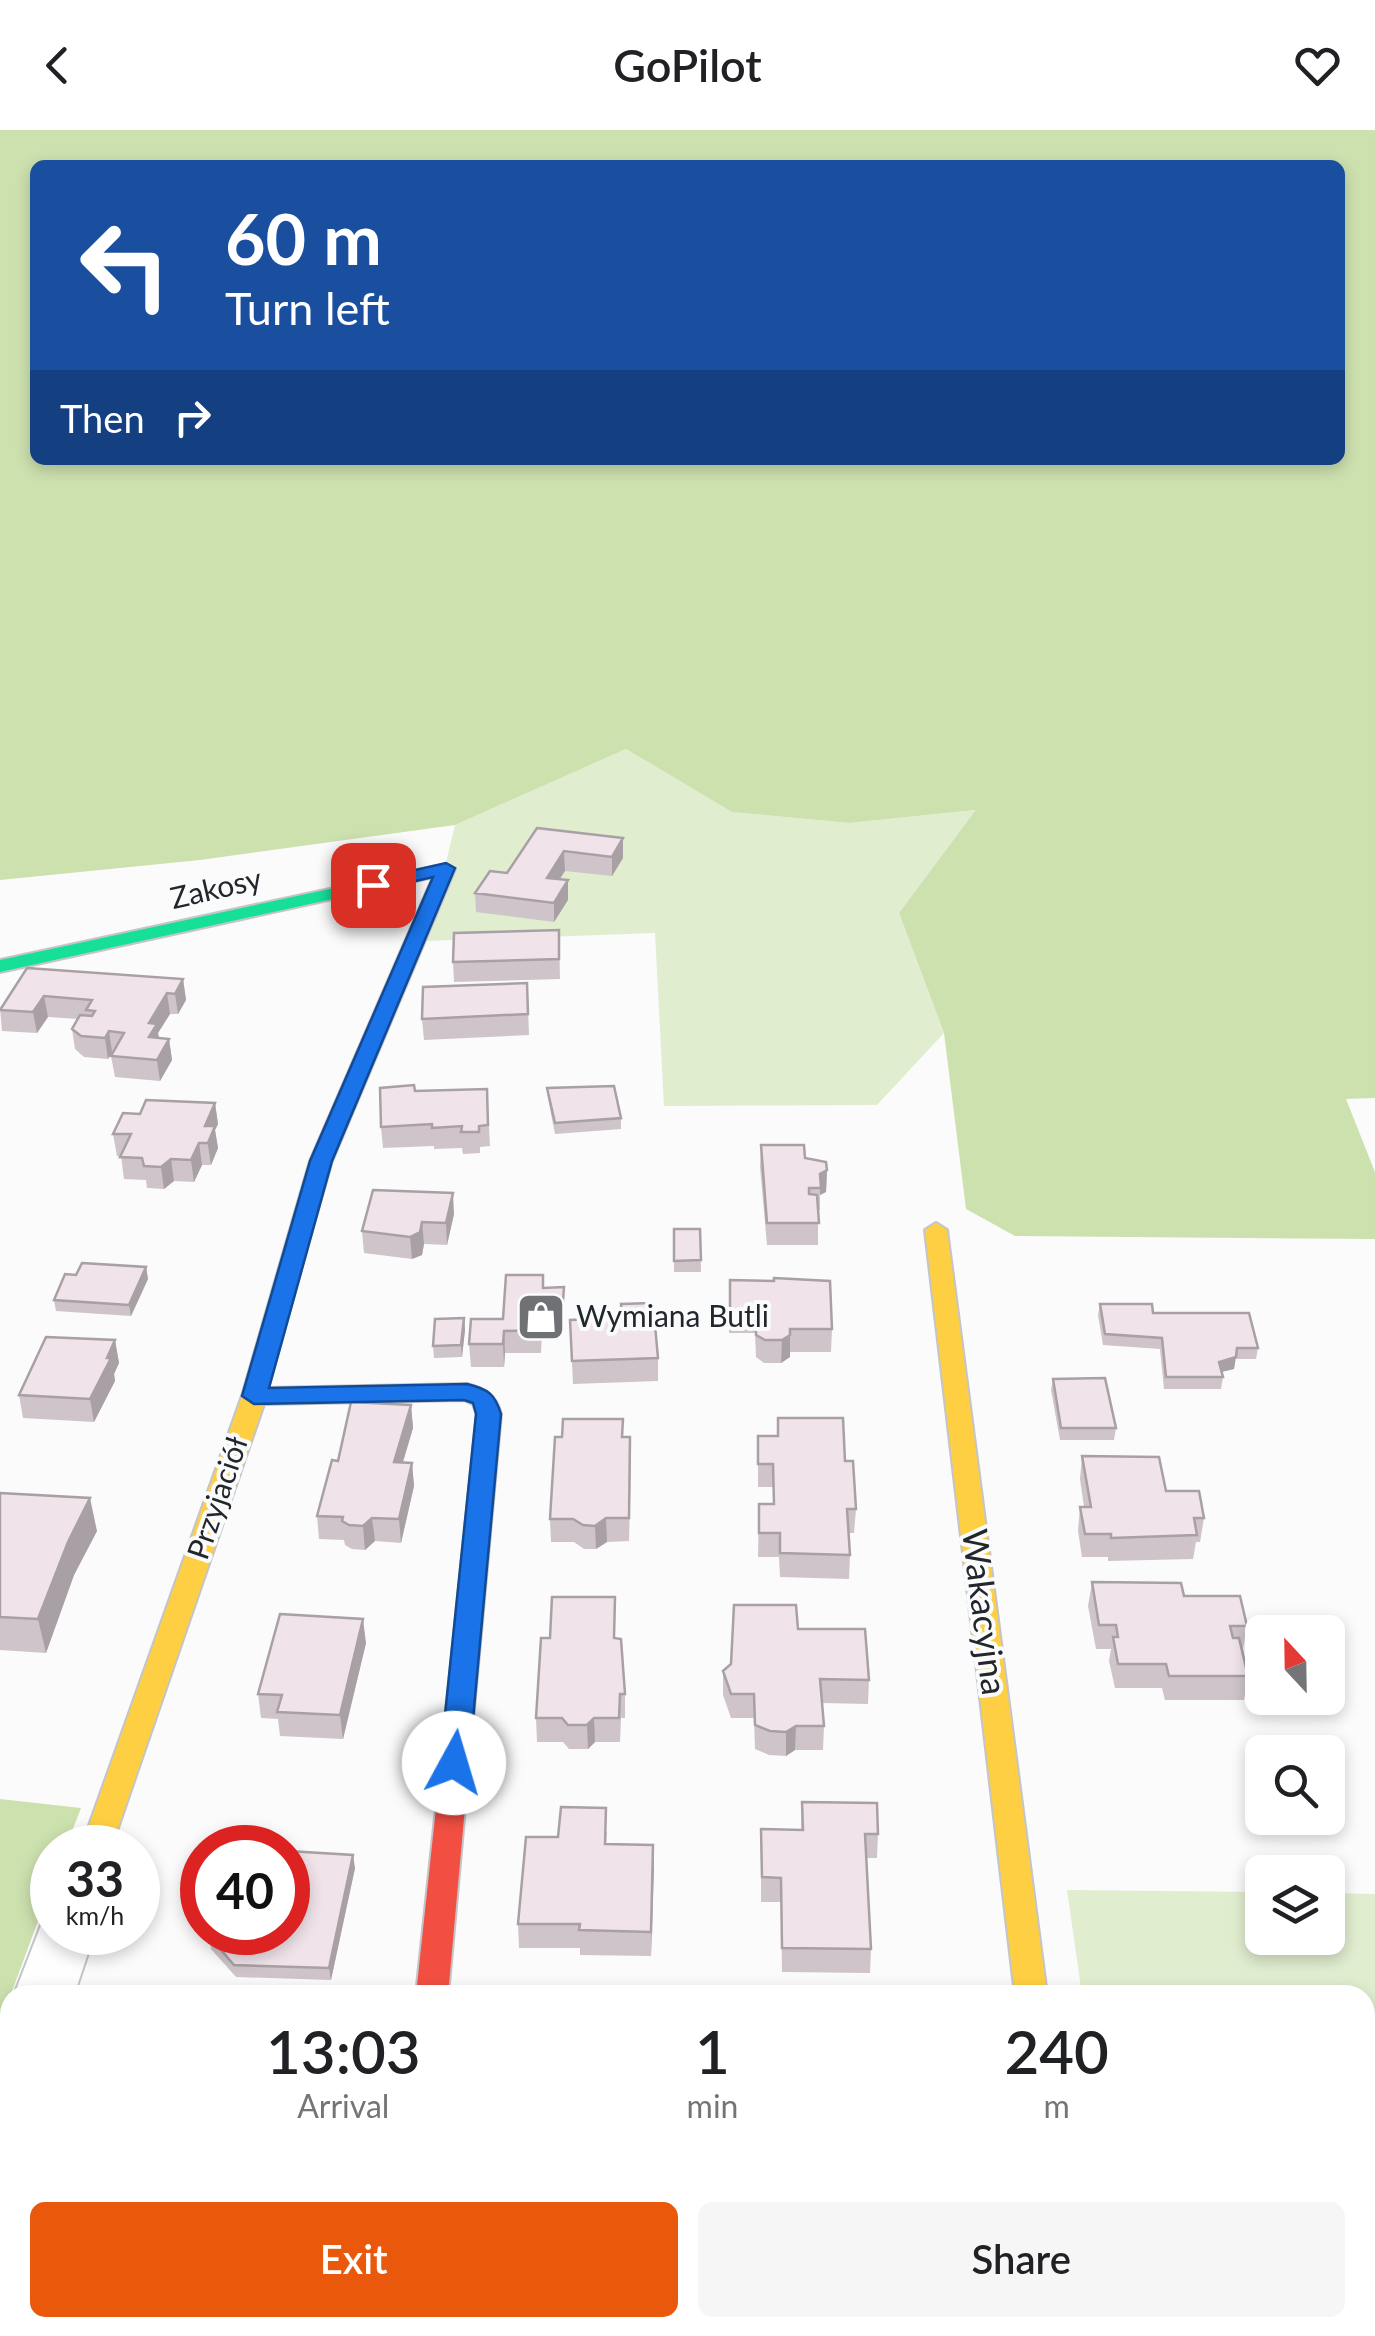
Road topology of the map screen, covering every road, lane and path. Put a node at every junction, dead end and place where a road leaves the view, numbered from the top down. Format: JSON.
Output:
{"nodes":[{"id":1,"x":446,"y":868,"type":"joint"},
{"id":2,"x":0,"y":966,"type":"edge"},
{"id":3,"x":936,"y":1230,"type":"dead end"},
{"id":4,"x":254,"y":1396,"type":"junction"},
{"id":5,"x":104,"y":1825,"type":"edge"},
{"id":6,"x":58,"y":1955,"type":"edge"},
{"id":7,"x":47,"y":1985,"type":"edge"},
{"id":8,"x":433,"y":1985,"type":"edge"},
{"id":9,"x":1030,"y":1985,"type":"edge"}],
"edges":[{"from":1,"to":2,"type":"street","name":"Zakosy"},
{"from":1,"to":4,"type":"street","name":"Przyjaciół"},
{"from":3,"to":9,"type":"street","name":"Wakacyjna"},
{"from":4,"to":5,"type":"street","name":"Przyjaciół"},
{"from":4,"to":8,"type":"street"},
{"from":6,"to":7,"type":"street"}]}
